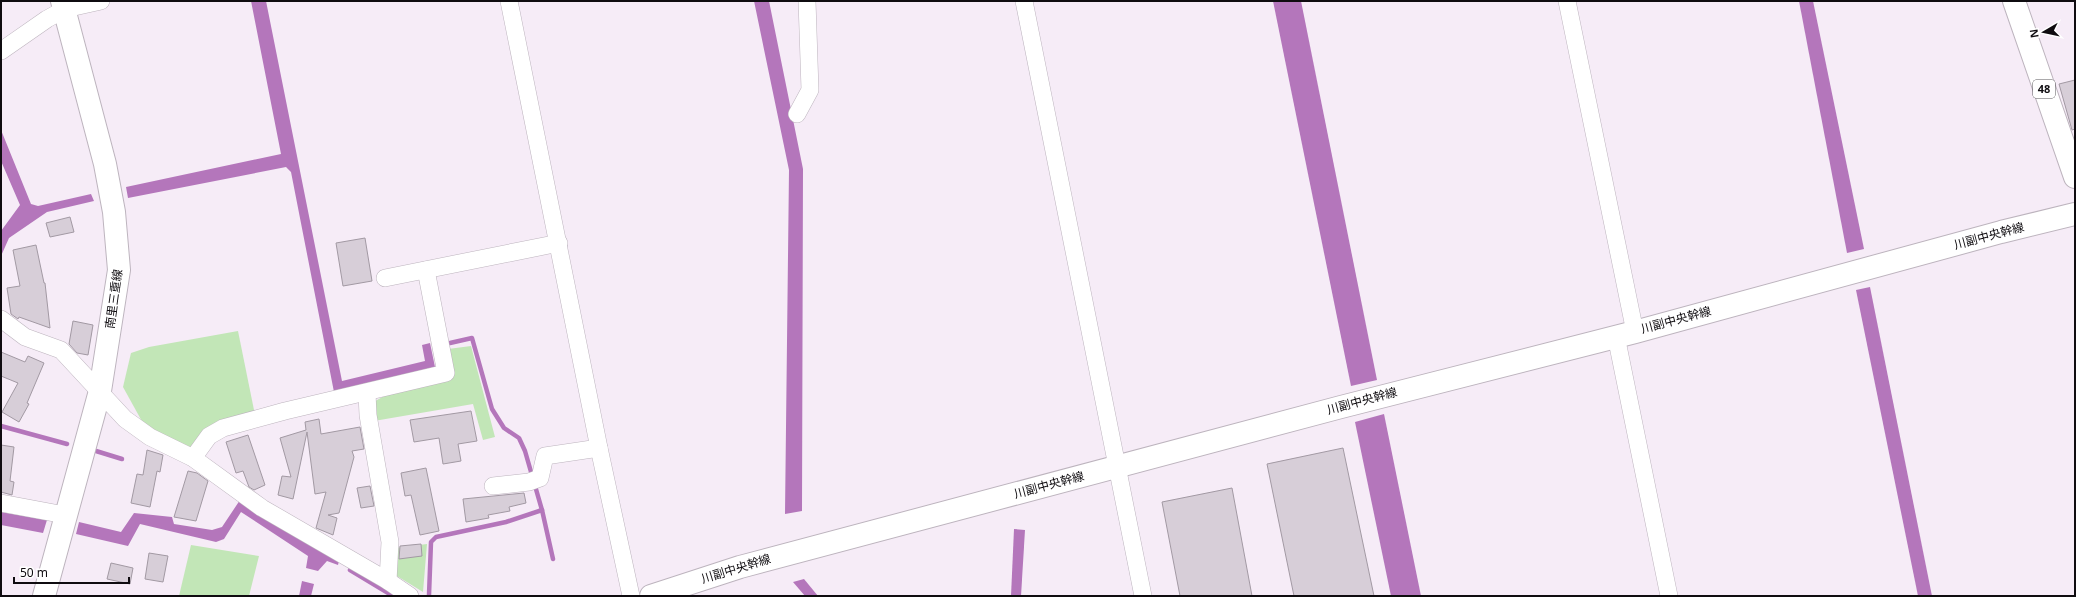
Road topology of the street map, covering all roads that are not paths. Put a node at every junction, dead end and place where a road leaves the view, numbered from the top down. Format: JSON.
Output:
{"nodes":[{"id":1,"x":102,"y":1,"type":"edge"},
{"id":2,"x":509,"y":1,"type":"edge"},
{"id":3,"x":807,"y":1,"type":"edge"},
{"id":4,"x":1024,"y":1,"type":"edge"},
{"id":5,"x":1567,"y":1,"type":"edge"},
{"id":6,"x":2014,"y":1,"type":"edge"},
{"id":7,"x":64,"y":5,"type":"edge"},
{"id":8,"x":1,"y":51,"type":"edge"},
{"id":9,"x":797,"y":114,"type":"dead end"},
{"id":10,"x":2075,"y":177,"type":"edge"},
{"id":11,"x":2075,"y":214,"type":"edge"},
{"id":12,"x":559,"y":243,"type":"junction"},
{"id":13,"x":426,"y":270,"type":"junction"},
{"id":14,"x":385,"y":278,"type":"dead end"},
{"id":15,"x":1,"y":319,"type":"edge"},
{"id":16,"x":1626,"y":334,"type":"junction"},
{"id":17,"x":100,"y":391,"type":"junction"},
{"id":18,"x":367,"y":393,"type":"junction"},
{"id":19,"x":599,"y":448,"type":"junction"},
{"id":20,"x":193,"y":458,"type":"junction"},
{"id":21,"x":1118,"y":467,"type":"junction"},
{"id":22,"x":493,"y":486,"type":"dead end"},
{"id":23,"x":1,"y":503,"type":"edge"},
{"id":24,"x":65,"y":515,"type":"junction"},
{"id":25,"x":388,"y":581,"type":"junction"},
{"id":26,"x":44,"y":596,"type":"edge"},
{"id":27,"x":410,"y":596,"type":"edge"},
{"id":28,"x":632,"y":596,"type":"edge"},
{"id":29,"x":652,"y":596,"type":"edge"},
{"id":30,"x":1143,"y":596,"type":"edge"},
{"id":31,"x":1669,"y":596,"type":"edge"}],
"edges":[{"from":1,"to":7,"type":"street"},
{"from":2,"to":12,"type":"street"},
{"from":3,"to":9,"type":"street"},
{"from":4,"to":21,"type":"street"},
{"from":5,"to":16,"type":"street"},
{"from":6,"to":10,"type":"street","number":"48"},
{"from":7,"to":8,"type":"street"},
{"from":7,"to":17,"type":"street","name":"南里三重線"},
{"from":11,"to":16,"type":"street","name":"川副中央幹線"},
{"from":12,"to":13,"type":"street"},
{"from":12,"to":19,"type":"street"},
{"from":13,"to":14,"type":"street"},
{"from":13,"to":18,"type":"street"},
{"from":15,"to":17,"type":"street"},
{"from":16,"to":21,"type":"street","name":"川副中央幹線"},
{"from":16,"to":31,"type":"street"},
{"from":17,"to":20,"type":"street"},
{"from":17,"to":24,"type":"street","name":"南里三重線"},
{"from":18,"to":20,"type":"street"},
{"from":18,"to":25,"type":"street"},
{"from":19,"to":22,"type":"street"},
{"from":19,"to":28,"type":"street"},
{"from":20,"to":25,"type":"street"},
{"from":21,"to":29,"type":"street","name":"川副中央幹線"},
{"from":21,"to":30,"type":"street"},
{"from":23,"to":24,"type":"street"},
{"from":24,"to":26,"type":"street","name":"南里三重線"},
{"from":25,"to":27,"type":"street"}]}
